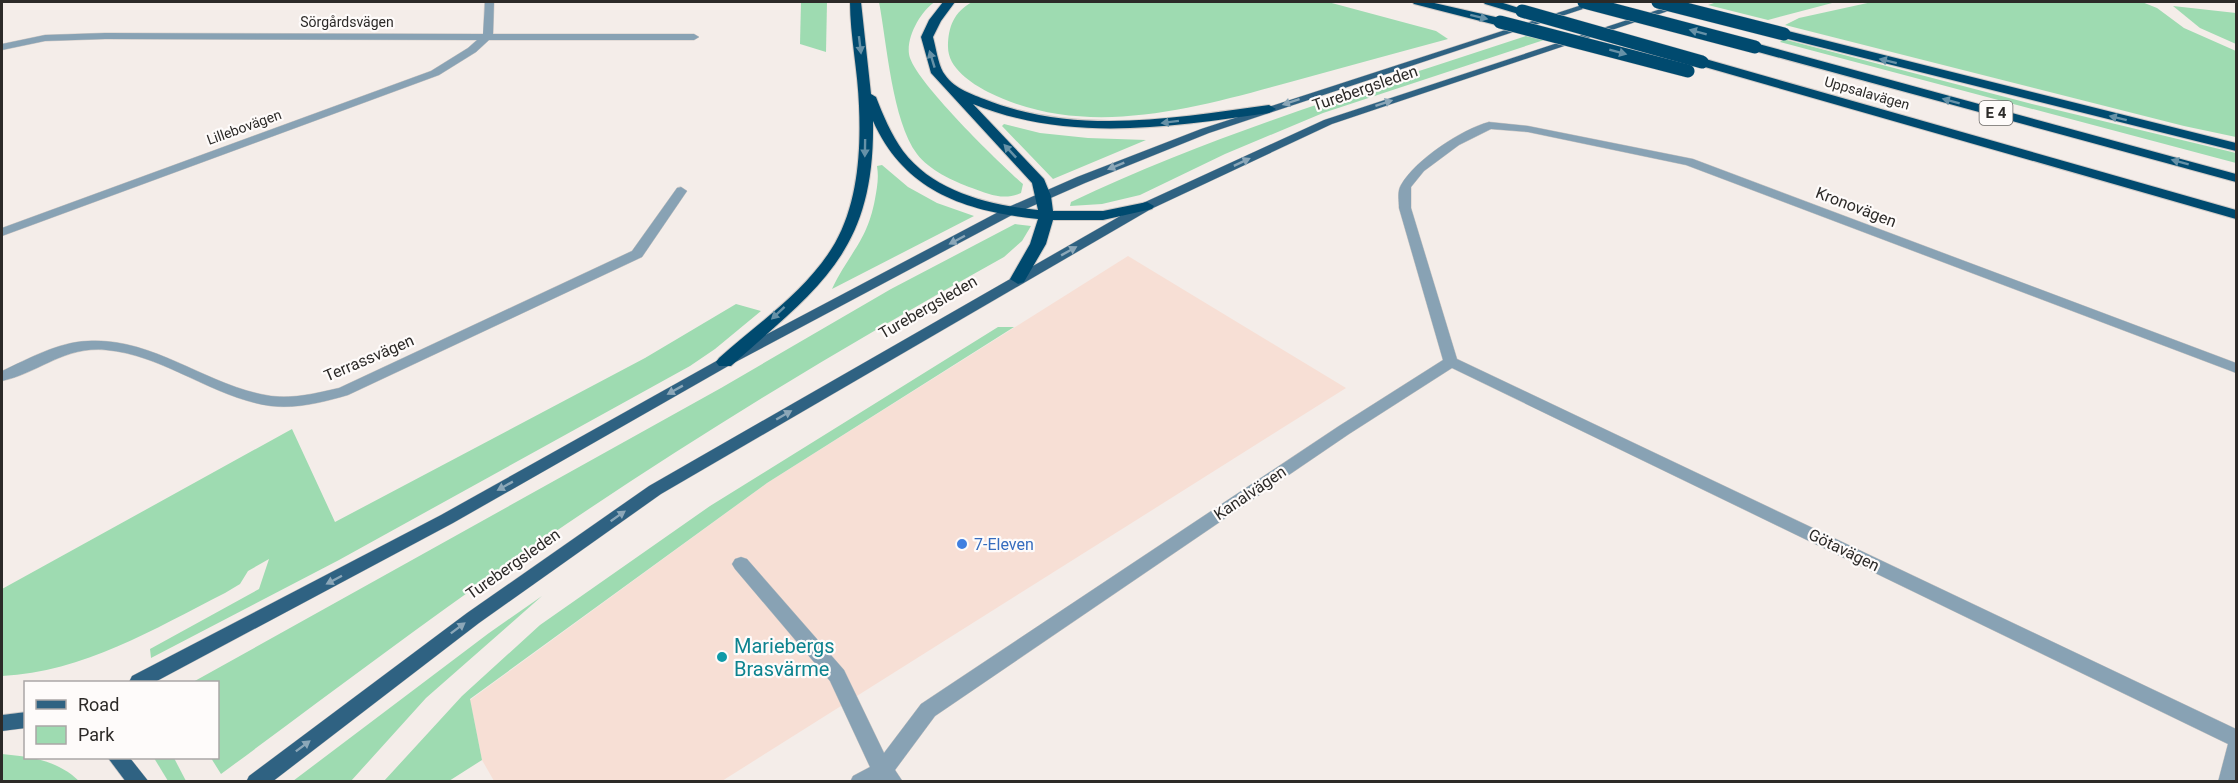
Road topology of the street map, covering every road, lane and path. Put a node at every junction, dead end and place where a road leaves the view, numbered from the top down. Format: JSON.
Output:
{"nodes":[{"id":1,"x":489,"y":2,"type":"edge"},
{"id":2,"x":855,"y":2,"type":"edge"},
{"id":3,"x":949,"y":2,"type":"edge"},
{"id":4,"x":1418,"y":2,"type":"edge"},
{"id":5,"x":1489,"y":2,"type":"edge"},
{"id":6,"x":1584,"y":2,"type":"edge"},
{"id":7,"x":1599,"y":2,"type":"edge"},
{"id":8,"x":1658,"y":2,"type":"edge"},
{"id":9,"x":1690,"y":2,"type":"edge"},
{"id":10,"x":488,"y":35,"type":"junction"},
{"id":11,"x":694,"y":37,"type":"dead end"},
{"id":12,"x":2,"y":47,"type":"edge"},
{"id":13,"x":866,"y":89,"type":"junction"},
{"id":14,"x":954,"y":92,"type":"junction"},
{"id":15,"x":1269,"y":109,"type":"junction"},
{"id":16,"x":2236,"y":147,"type":"edge"},
{"id":17,"x":2236,"y":178,"type":"edge"},
{"id":18,"x":2115,"y":181,"type":"junction"},
{"id":19,"x":681,"y":191,"type":"dead end"},
{"id":20,"x":1045,"y":196,"type":"junction"},
{"id":21,"x":1147,"y":206,"type":"junction"},
{"id":22,"x":1008,"y":212,"type":"junction"},
{"id":23,"x":2236,"y":215,"type":"edge"},
{"id":24,"x":1047,"y":217,"type":"junction"},
{"id":25,"x":2,"y":232,"type":"edge"},
{"id":26,"x":1018,"y":279,"type":"junction"},
{"id":27,"x":726,"y":362,"type":"junction"},
{"id":28,"x":1450,"y":362,"type":"junction"},
{"id":29,"x":2236,"y":368,"type":"edge"},
{"id":30,"x":2,"y":376,"type":"edge"},
{"id":31,"x":741,"y":564,"type":"dead end"},
{"id":32,"x":141,"y":681,"type":"edge"},
{"id":33,"x":2236,"y":738,"type":"edge"},
{"id":34,"x":2236,"y":749,"type":"edge"},
{"id":35,"x":119,"y":759,"type":"edge"},
{"id":36,"x":887,"y":776,"type":"edge"},
{"id":37,"x":140,"y":782,"type":"edge"},
{"id":38,"x":256,"y":782,"type":"edge"},
{"id":39,"x":860,"y":782,"type":"edge"},
{"id":40,"x":2228,"y":782,"type":"edge"}],
"edges":[{"from":1,"to":10,"type":"street"},
{"from":2,"to":13,"type":"highway","one_way":true},
{"from":14,"to":3,"type":"highway","one_way":true},
{"from":4,"to":18,"type":"highway","one_way":true,"bridge":true},
{"from":5,"to":18,"type":"highway","name":"Uppsalavägen","number":"E 4","bridge":true},
{"from":17,"to":6,"type":"highway","name":"Uppsalavägen","number":"E 4","one_way":true,"bridge":true},
{"from":7,"to":15,"type":"main road","name":"Turebergsleden","one_way":true},
{"from":16,"to":8,"type":"highway","one_way":true,"bridge":true},
{"from":21,"to":9,"type":"main road","name":"Turebergsleden","one_way":true},
{"from":10,"to":11,"type":"street","name":"Sörgårdsvägen"},
{"from":10,"to":12,"type":"street","name":"Sörgårdsvägen"},
{"from":10,"to":25,"type":"street","name":"Lillebovägen"},
{"from":13,"to":22,"type":"highway"},
{"from":13,"to":27,"type":"highway","one_way":true},
{"from":15,"to":14,"type":"highway","one_way":true},
{"from":20,"to":14,"type":"highway","one_way":true},
{"from":15,"to":20,"type":"main road","name":"Turebergsleden","one_way":true},
{"from":18,"to":23,"type":"highway","name":"Uppsalavägen","number":"E 4"},
{"from":19,"to":30,"type":"street","name":"Terrassvägen"},
{"from":20,"to":22,"type":"main road","name":"Turebergsleden"},
{"from":20,"to":24,"type":"highway"},
{"from":21,"to":24,"type":"highway"},
{"from":26,"to":21,"type":"main road","name":"Turebergsleden","one_way":true},
{"from":22,"to":24,"type":"highway"},
{"from":22,"to":27,"type":"main road","name":"Turebergsleden","one_way":true},
{"from":24,"to":26,"type":"highway"},
{"from":38,"to":26,"type":"main road","name":"Turebergsleden","one_way":true},
{"from":27,"to":32,"type":"main road","name":"Turebergsleden","one_way":true},
{"from":28,"to":29,"type":"street","name":"Kronovägen"},
{"from":28,"to":33,"type":"street","name":"Götavägen"},
{"from":28,"to":36,"type":"street","name":"Kanalvägen"},
{"from":31,"to":36,"type":"street"},
{"from":34,"to":40,"type":"street"},
{"from":35,"to":37,"type":"main road"},
{"from":36,"to":39,"type":"street","name":"Kanalvägen"}]}
